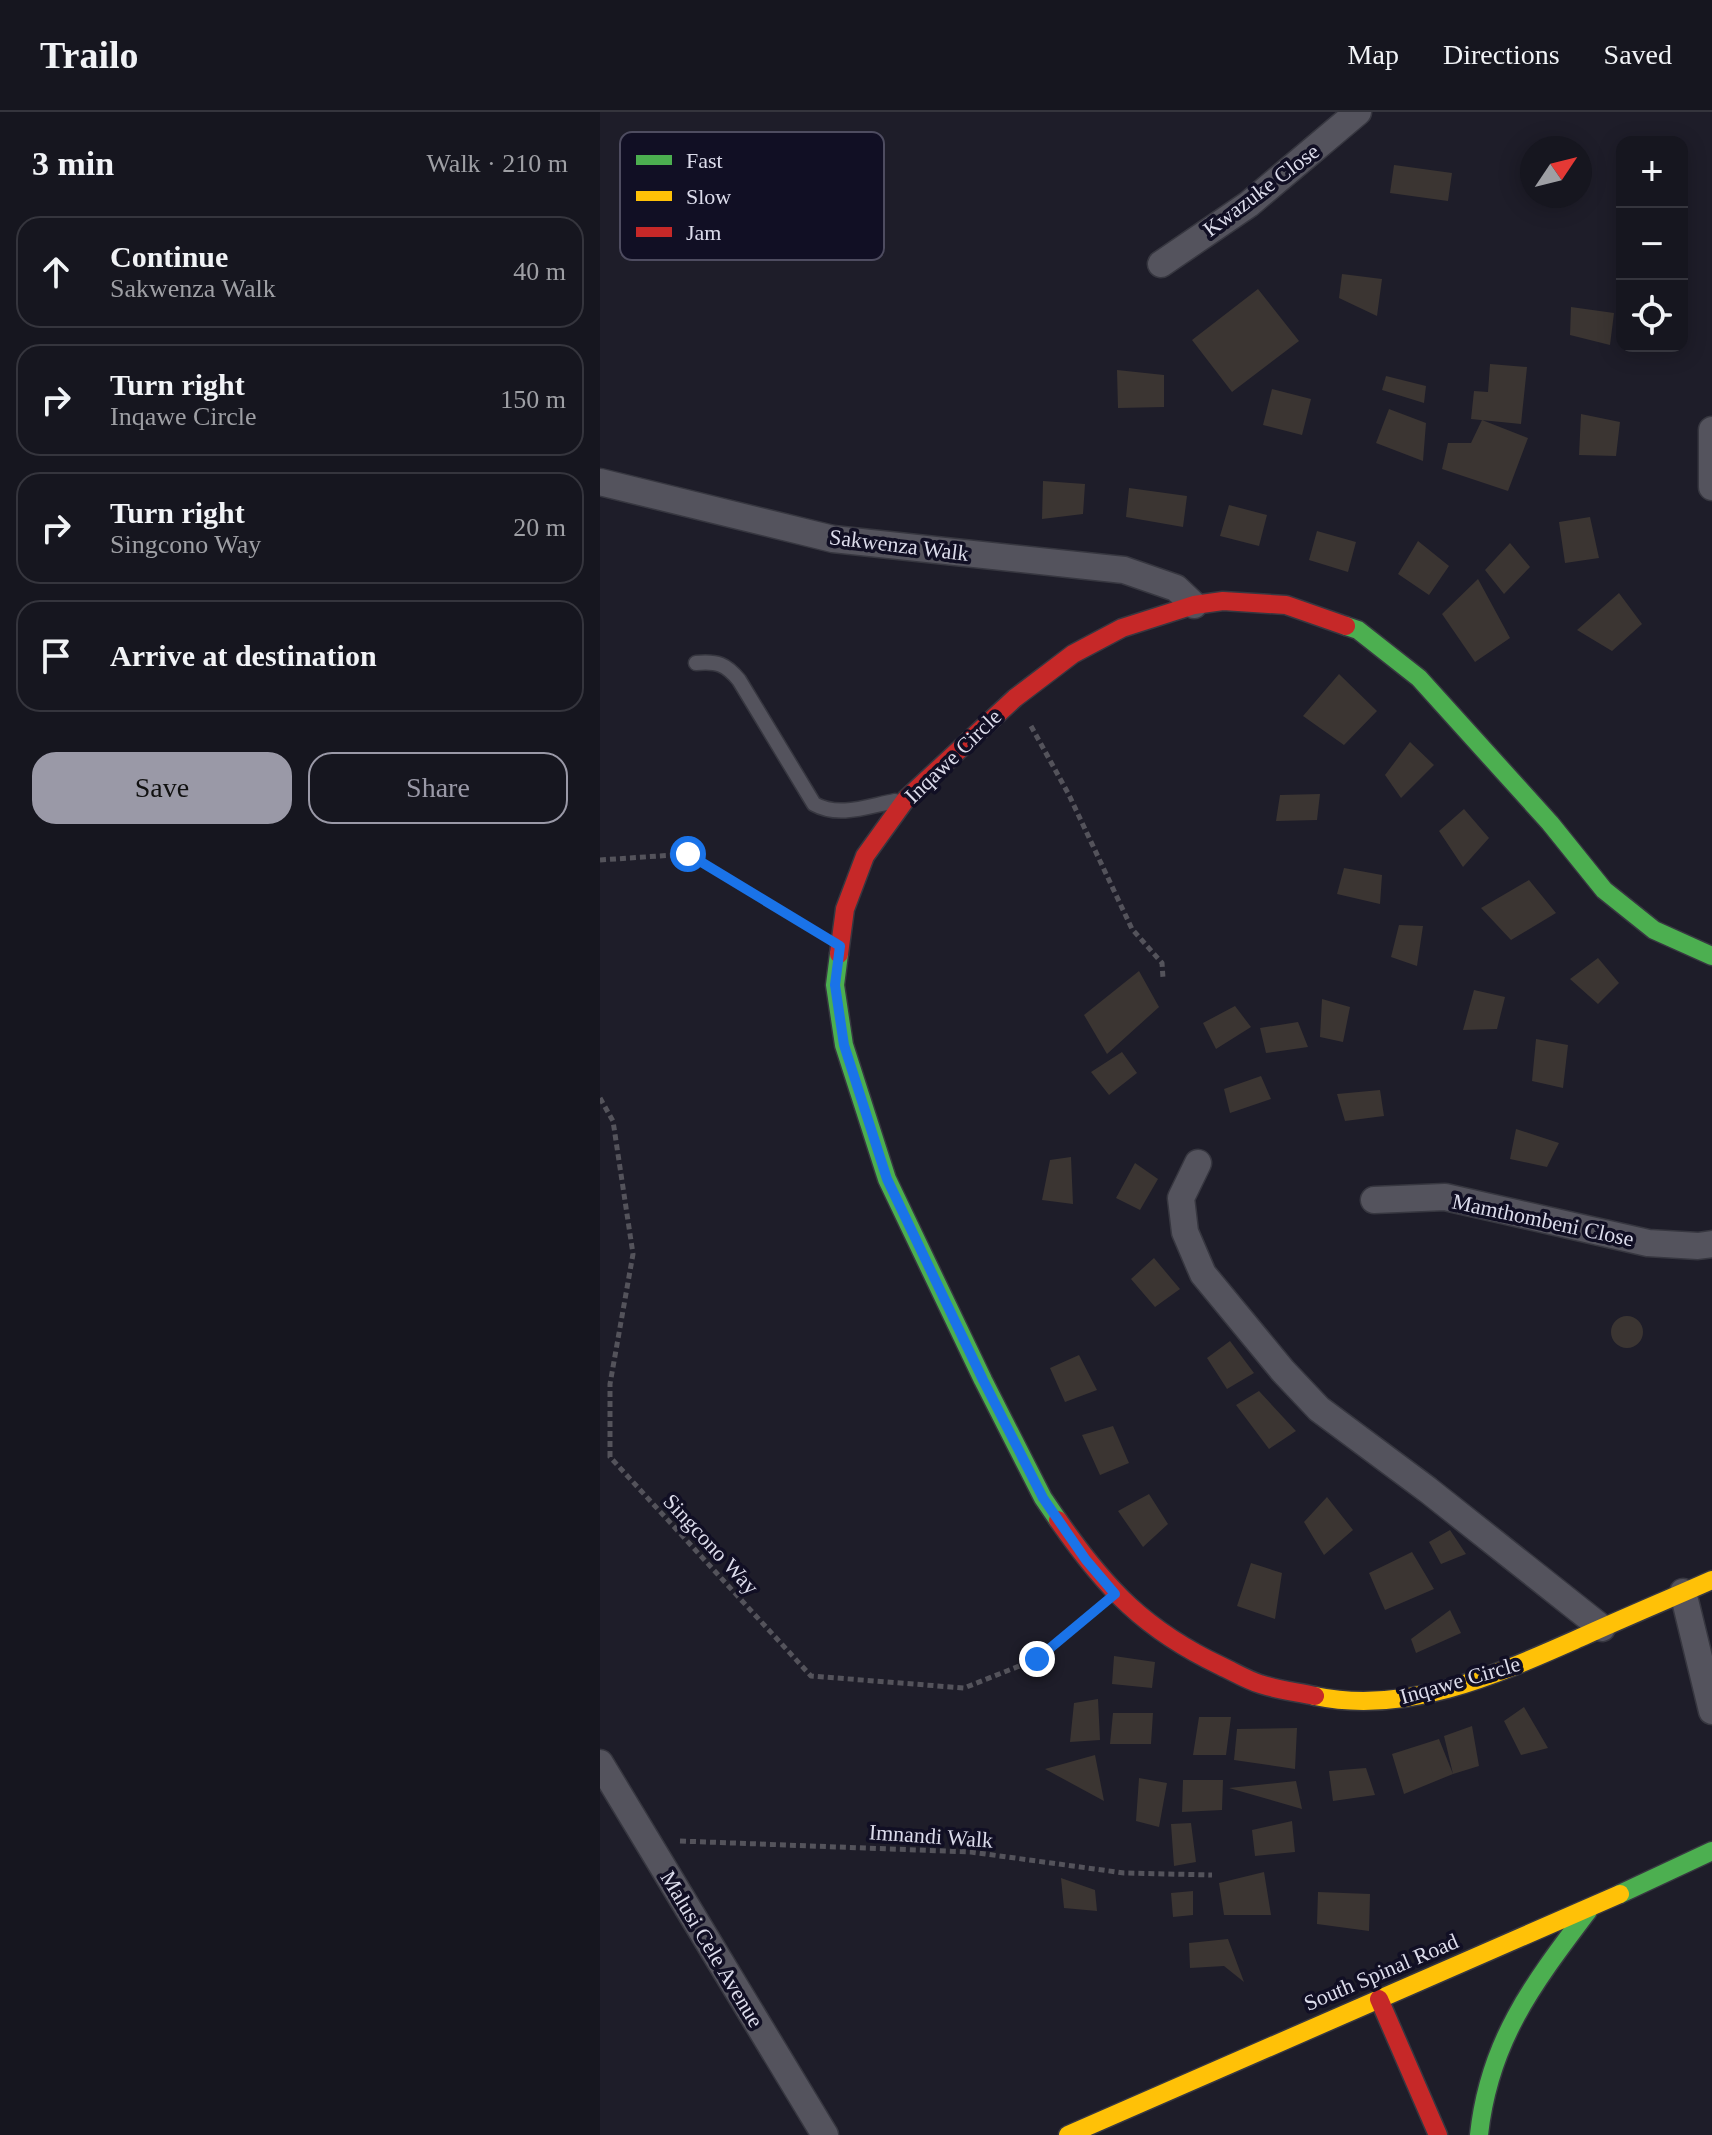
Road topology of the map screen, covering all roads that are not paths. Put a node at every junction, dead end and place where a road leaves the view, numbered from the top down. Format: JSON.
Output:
{"nodes":[{"id":1,"x":1358,"y":112,"type":"edge"},
{"id":2,"x":1161,"y":264,"type":"dead end"},
{"id":3,"x":1712,"y":430,"type":"edge"},
{"id":4,"x":600,"y":482,"type":"edge"},
{"id":5,"x":1712,"y":487,"type":"edge"},
{"id":6,"x":1194,"y":605,"type":"junction"},
{"id":7,"x":696,"y":663,"type":"dead end"},
{"id":8,"x":906,"y":799,"type":"junction"},
{"id":9,"x":1712,"y":956,"type":"edge"},
{"id":10,"x":1198,"y":1163,"type":"dead end"},
{"id":11,"x":1374,"y":1200,"type":"dead end"},
{"id":12,"x":1712,"y":1244,"type":"edge"},
{"id":13,"x":1712,"y":1580,"type":"edge"},
{"id":14,"x":1683,"y":1592,"type":"junction"},
{"id":15,"x":1602,"y":1628,"type":"junction"},
{"id":16,"x":1712,"y":1711,"type":"edge"},
{"id":17,"x":600,"y":1763,"type":"edge"},
{"id":18,"x":1712,"y":1851,"type":"edge"},
{"id":19,"x":1589,"y":1909,"type":"junction"},
{"id":20,"x":1379,"y":1999,"type":"junction"},
{"id":21,"x":825,"y":2135,"type":"edge"},
{"id":22,"x":1068,"y":2135,"type":"edge"},
{"id":23,"x":1438,"y":2135,"type":"edge"},
{"id":24,"x":1479,"y":2135,"type":"edge"}],
"edges":[{"from":1,"to":2,"type":"street","name":"Kwazuke Close"},
{"from":3,"to":5,"type":"street"},
{"from":4,"to":6,"type":"street","name":"Sakwenza Walk"},
{"from":6,"to":8,"type":"street","name":"Inqawe Circle"},
{"from":6,"to":9,"type":"street","name":"Inqawe Circle"},
{"from":7,"to":8,"type":"lane"},
{"from":8,"to":15,"type":"street","name":"Inqawe Circle"},
{"from":10,"to":15,"type":"street"},
{"from":11,"to":12,"type":"street","name":"Mamthombeni Close"},
{"from":13,"to":14,"type":"street","name":"Inqawe Circle"},
{"from":14,"to":15,"type":"street","name":"Inqawe Circle"},
{"from":14,"to":16,"type":"street"},
{"from":17,"to":21,"type":"street","name":"Malusi Cele Avenue"},
{"from":18,"to":19,"type":"street","name":"South Spinal Road"},
{"from":19,"to":20,"type":"street","name":"South Spinal Road"},
{"from":19,"to":24,"type":"street"},
{"from":20,"to":22,"type":"street","name":"South Spinal Road"},
{"from":20,"to":23,"type":"street"}]}
